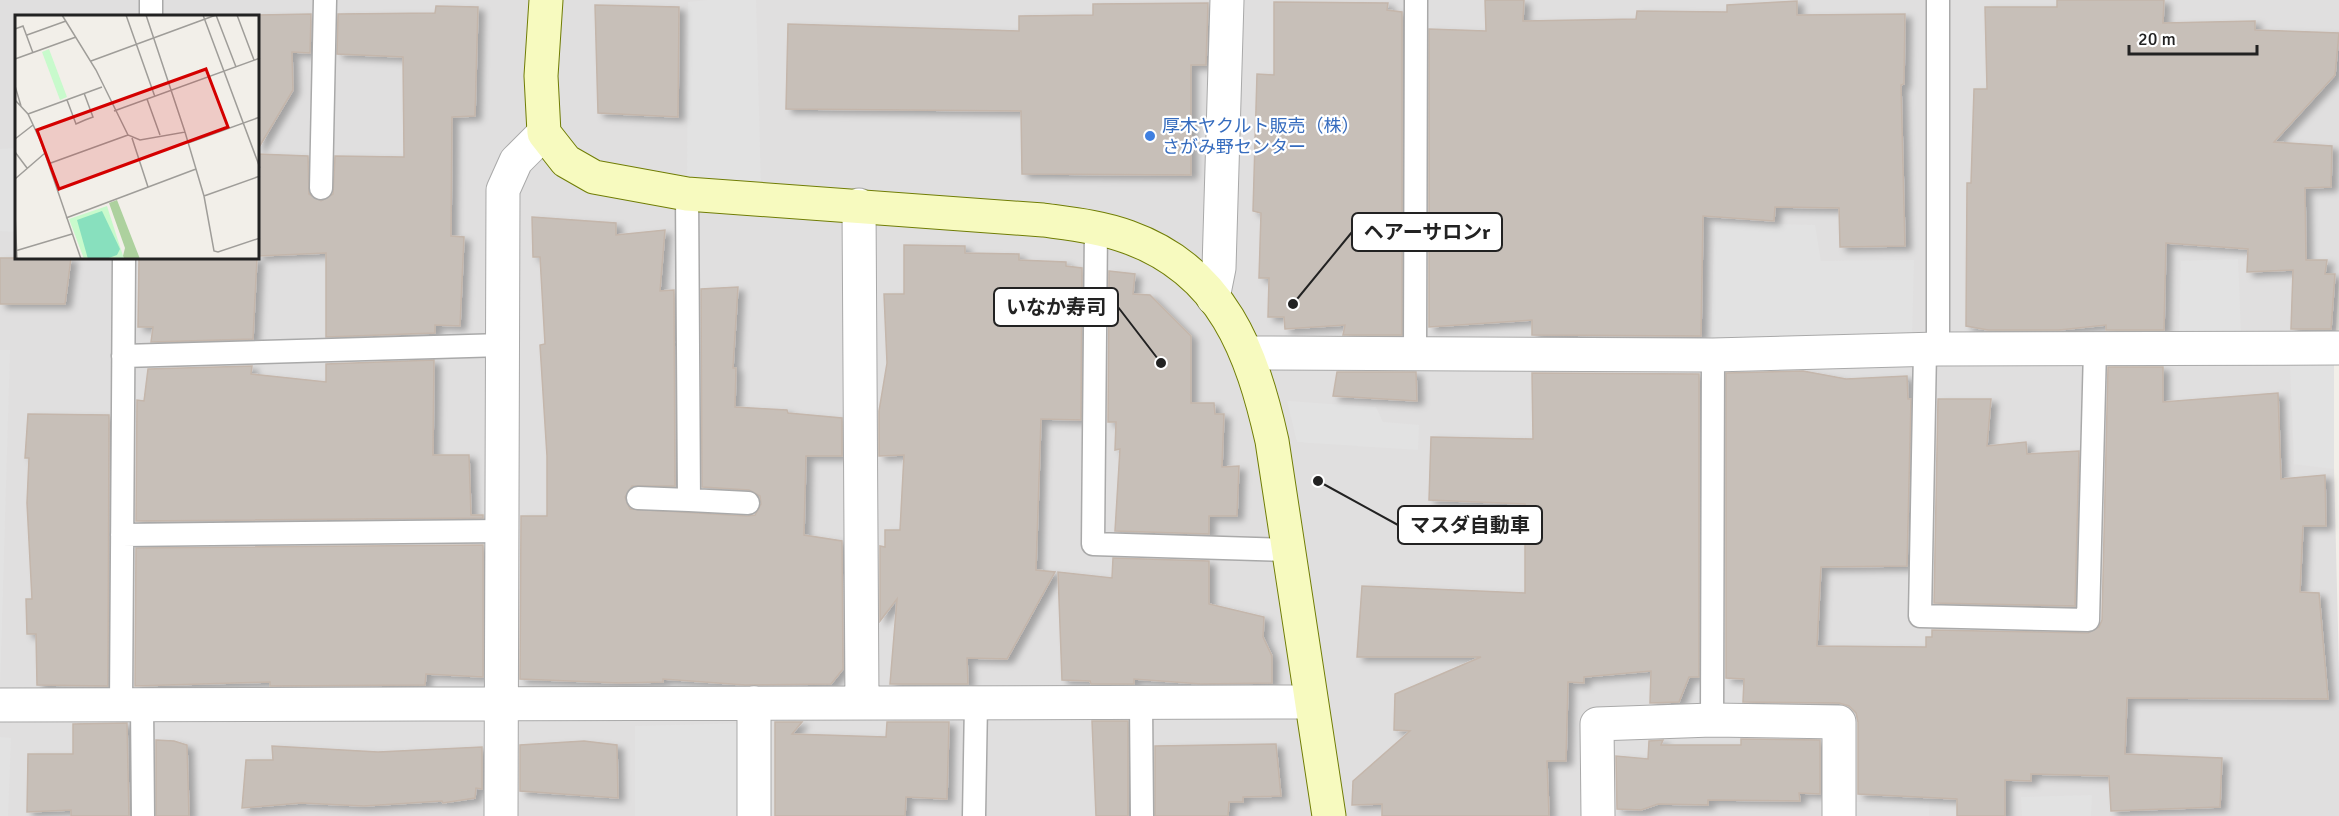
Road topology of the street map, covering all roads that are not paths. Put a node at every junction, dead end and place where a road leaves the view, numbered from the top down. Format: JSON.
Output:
{"nodes":[{"id":1,"x":325,"y":0,"type":"edge"},
{"id":2,"x":546,"y":0,"type":"edge"},
{"id":3,"x":1227,"y":0,"type":"edge"},
{"id":4,"x":1416,"y":0,"type":"edge"},
{"id":5,"x":1938,"y":0,"type":"edge"},
{"id":6,"x":544,"y":133,"type":"junction"},
{"id":7,"x":321,"y":188,"type":"dead end"},
{"id":8,"x":687,"y":194,"type":"junction"},
{"id":9,"x":859,"y":205,"type":"junction"},
{"id":10,"x":1096,"y":228,"type":"junction"},
{"id":11,"x":124,"y":260,"type":"edge"},
{"id":12,"x":1214,"y":298,"type":"junction"},
{"id":13,"x":502,"y":345,"type":"junction"},
{"id":14,"x":2339,"y":348,"type":"edge"},
{"id":15,"x":1931,"y":350,"type":"junction"},
{"id":16,"x":2095,"y":350,"type":"junction"},
{"id":17,"x":1415,"y":352,"type":"junction"},
{"id":18,"x":1248,"y":353,"type":"junction"},
{"id":19,"x":1713,"y":355,"type":"junction"},
{"id":20,"x":123,"y":356,"type":"junction"},
{"id":21,"x":638,"y":498,"type":"dead end"},
{"id":22,"x":689,"y":500,"type":"junction"},
{"id":23,"x":748,"y":502,"type":"dead end"},
{"id":24,"x":502,"y":531,"type":"junction"},
{"id":25,"x":122,"y":535,"type":"junction"},
{"id":26,"x":1287,"y":550,"type":"junction"},
{"id":27,"x":1311,"y":702,"type":"junction"},
{"id":28,"x":754,"y":703,"type":"junction"},
{"id":29,"x":862,"y":703,"type":"junction"},
{"id":30,"x":976,"y":703,"type":"junction"},
{"id":31,"x":1141,"y":703,"type":"junction"},
{"id":32,"x":131,"y":704,"type":"junction"},
{"id":33,"x":502,"y":704,"type":"junction"},
{"id":34,"x":0,"y":705,"type":"edge"},
{"id":35,"x":1712,"y":720,"type":"junction"},
{"id":36,"x":143,"y":816,"type":"edge"},
{"id":37,"x":501,"y":816,"type":"edge"},
{"id":38,"x":754,"y":816,"type":"edge"},
{"id":39,"x":974,"y":816,"type":"edge"},
{"id":40,"x":1142,"y":816,"type":"edge"},
{"id":41,"x":1329,"y":816,"type":"edge"},
{"id":42,"x":1598,"y":816,"type":"edge"},
{"id":43,"x":1839,"y":816,"type":"edge"}],
"edges":[{"from":1,"to":7,"type":"lane"},
{"from":2,"to":6,"type":"street"},
{"from":3,"to":12,"type":"street"},
{"from":4,"to":17,"type":"lane"},
{"from":5,"to":15,"type":"lane"},
{"from":6,"to":8,"type":"street"},
{"from":6,"to":13,"type":"street"},
{"from":8,"to":9,"type":"street"},
{"from":8,"to":22,"type":"lane"},
{"from":9,"to":10,"type":"street"},
{"from":9,"to":29,"type":"street"},
{"from":10,"to":12,"type":"street"},
{"from":10,"to":26,"type":"lane"},
{"from":11,"to":20,"type":"lane"},
{"from":12,"to":18,"type":"street"},
{"from":13,"to":20,"type":"lane"},
{"from":13,"to":24,"type":"street"},
{"from":14,"to":16,"type":"street"},
{"from":15,"to":16,"type":"street"},
{"from":15,"to":16,"type":"lane"},
{"from":15,"to":19,"type":"street"},
{"from":17,"to":18,"type":"street"},
{"from":17,"to":19,"type":"street"},
{"from":18,"to":26,"type":"street"},
{"from":19,"to":35,"type":"lane"},
{"from":20,"to":25,"type":"lane"},
{"from":21,"to":22,"type":"lane"},
{"from":22,"to":23,"type":"lane"},
{"from":24,"to":25,"type":"lane"},
{"from":24,"to":33,"type":"street"},
{"from":25,"to":32,"type":"lane"},
{"from":26,"to":27,"type":"street"},
{"from":27,"to":31,"type":"street"},
{"from":27,"to":41,"type":"street"},
{"from":28,"to":29,"type":"street"},
{"from":28,"to":33,"type":"street"},
{"from":28,"to":38,"type":"street"},
{"from":29,"to":30,"type":"street"},
{"from":30,"to":31,"type":"street"},
{"from":30,"to":39,"type":"lane"},
{"from":31,"to":40,"type":"lane"},
{"from":32,"to":33,"type":"street"},
{"from":32,"to":34,"type":"street"},
{"from":32,"to":36,"type":"lane"},
{"from":33,"to":37,"type":"street"},
{"from":35,"to":42,"type":"street"},
{"from":35,"to":43,"type":"street"}]}
